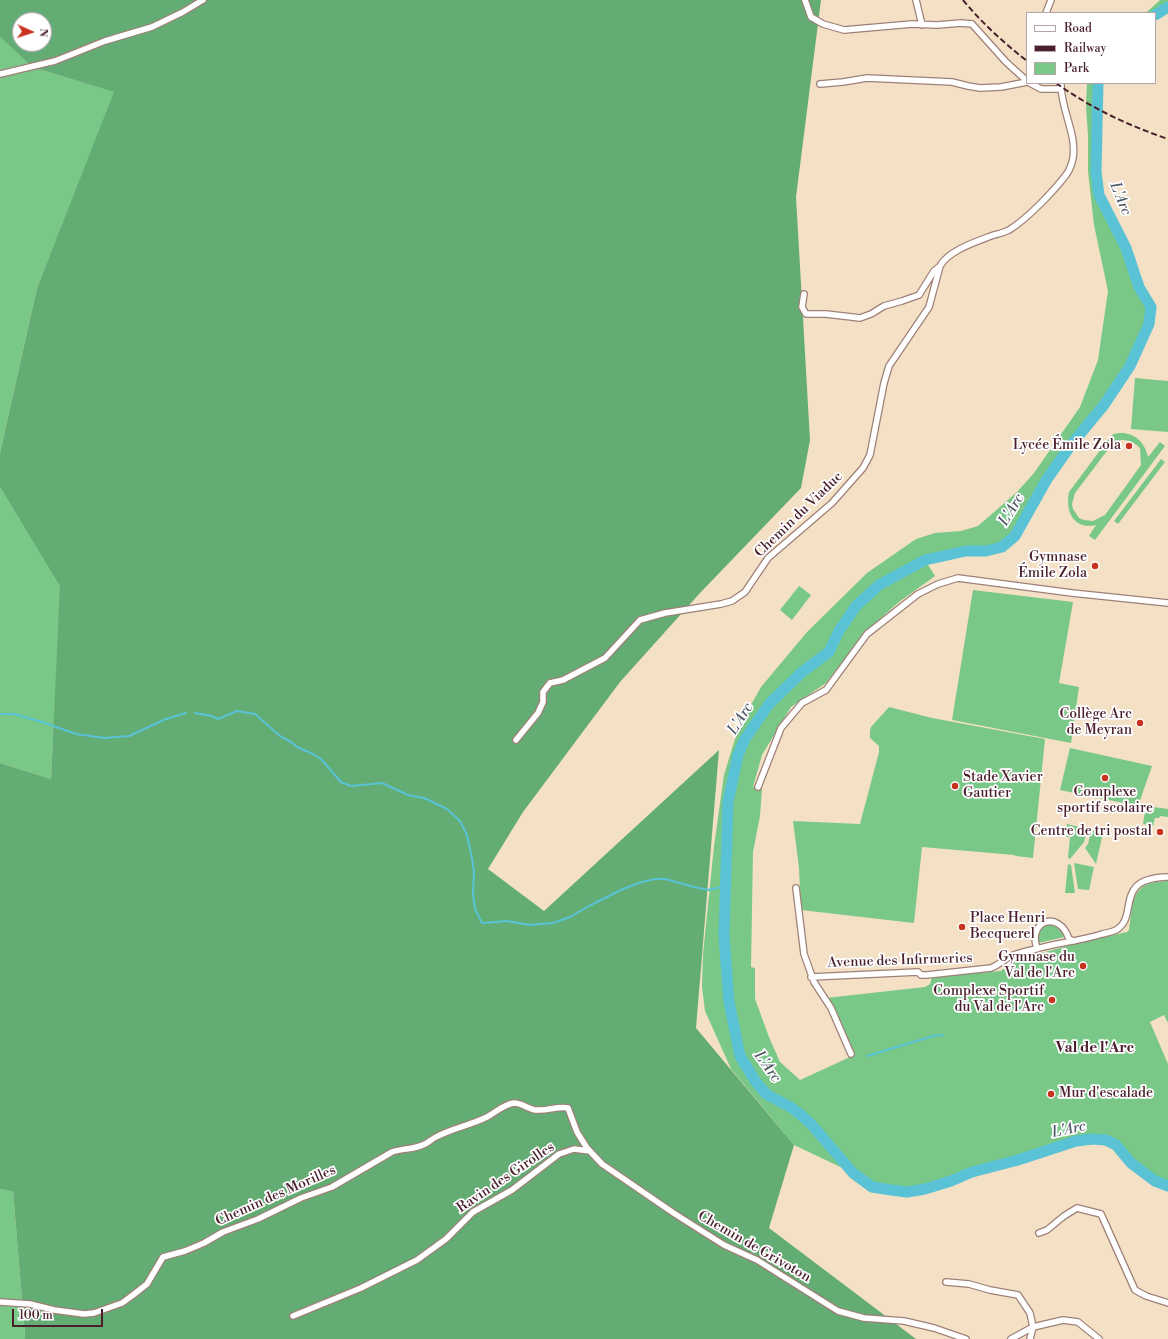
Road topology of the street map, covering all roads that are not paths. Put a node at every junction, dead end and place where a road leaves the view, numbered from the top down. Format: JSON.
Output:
{"nodes":[{"id":1,"x":204,"y":0,"type":"edge"},
{"id":2,"x":804,"y":0,"type":"edge"},
{"id":3,"x":916,"y":0,"type":"edge"},
{"id":4,"x":1051,"y":0,"type":"edge"},
{"id":5,"x":1046,"y":12,"type":"edge"},
{"id":6,"x":922,"y":25,"type":"junction"},
{"id":7,"x":0,"y":74,"type":"edge"},
{"id":8,"x":1026,"y":81,"type":"edge"},
{"id":9,"x":1026,"y":82,"type":"edge"},
{"id":10,"x":820,"y":84,"type":"dead end"},
{"id":11,"x":1032,"y":84,"type":"edge"},
{"id":12,"x":1061,"y":86,"type":"edge"},
{"id":13,"x":940,"y":266,"type":"junction"},
{"id":14,"x":804,"y":294,"type":"dead end"},
{"id":15,"x":1168,"y":603,"type":"edge"},
{"id":16,"x":516,"y":740,"type":"dead end"},
{"id":17,"x":758,"y":787,"type":"dead end"},
{"id":18,"x":1168,"y":877,"type":"edge"},
{"id":19,"x":796,"y":888,"type":"dead end"},
{"id":20,"x":1074,"y":941,"type":"junction"},
{"id":21,"x":1037,"y":948,"type":"junction"},
{"id":22,"x":811,"y":977,"type":"junction"},
{"id":23,"x":851,"y":1054,"type":"dead end"},
{"id":24,"x":570,"y":1112,"type":"joint"},
{"id":25,"x":590,"y":1151,"type":"junction"},
{"id":26,"x":1039,"y":1233,"type":"dead end"},
{"id":27,"x":946,"y":1282,"type":"dead end"},
{"id":28,"x":0,"y":1302,"type":"edge"},
{"id":29,"x":1168,"y":1303,"type":"edge"},
{"id":30,"x":293,"y":1316,"type":"dead end"},
{"id":31,"x":1034,"y":1327,"type":"junction"},
{"id":32,"x":966,"y":1339,"type":"edge"},
{"id":33,"x":1011,"y":1339,"type":"edge"},
{"id":34,"x":1030,"y":1339,"type":"edge"},
{"id":35,"x":1099,"y":1339,"type":"edge"}],
"edges":[{"from":1,"to":7,"type":"street"},
{"from":2,"to":6,"type":"street"},
{"from":3,"to":6,"type":"street"},
{"from":4,"to":5,"type":"street"},
{"from":6,"to":8,"type":"street"},
{"from":9,"to":10,"type":"street"},
{"from":11,"to":12,"type":"street"},
{"from":12,"to":13,"type":"street"},
{"from":13,"to":14,"type":"street"},
{"from":13,"to":16,"type":"street","name":"Chemin du Viaduc"},
{"from":15,"to":17,"type":"street"},
{"from":18,"to":20,"type":"street","name":"Avenue des Infirmeries"},
{"from":19,"to":22,"type":"street","name":"Avenue des Infirmeries"},
{"from":20,"to":21,"type":"street","name":"Avenue des Infirmeries"},
{"from":20,"to":21,"type":"street"},
{"from":21,"to":22,"type":"street","name":"Avenue des Infirmeries"},
{"from":22,"to":23,"type":"street","name":"Avenue des Infirmeries"},
{"from":24,"to":25,"type":"street","name":"Chemin de Grivoton"},
{"from":24,"to":28,"type":"street","name":"Chemin des Morilles"},
{"from":25,"to":30,"type":"street","name":"Ravin des Girolles"},
{"from":25,"to":32,"type":"street","name":"Chemin de Grivoton"},
{"from":26,"to":29,"type":"street"},
{"from":27,"to":31,"type":"street"},
{"from":31,"to":33,"type":"street"},
{"from":31,"to":34,"type":"street"},
{"from":31,"to":35,"type":"street"}]}
